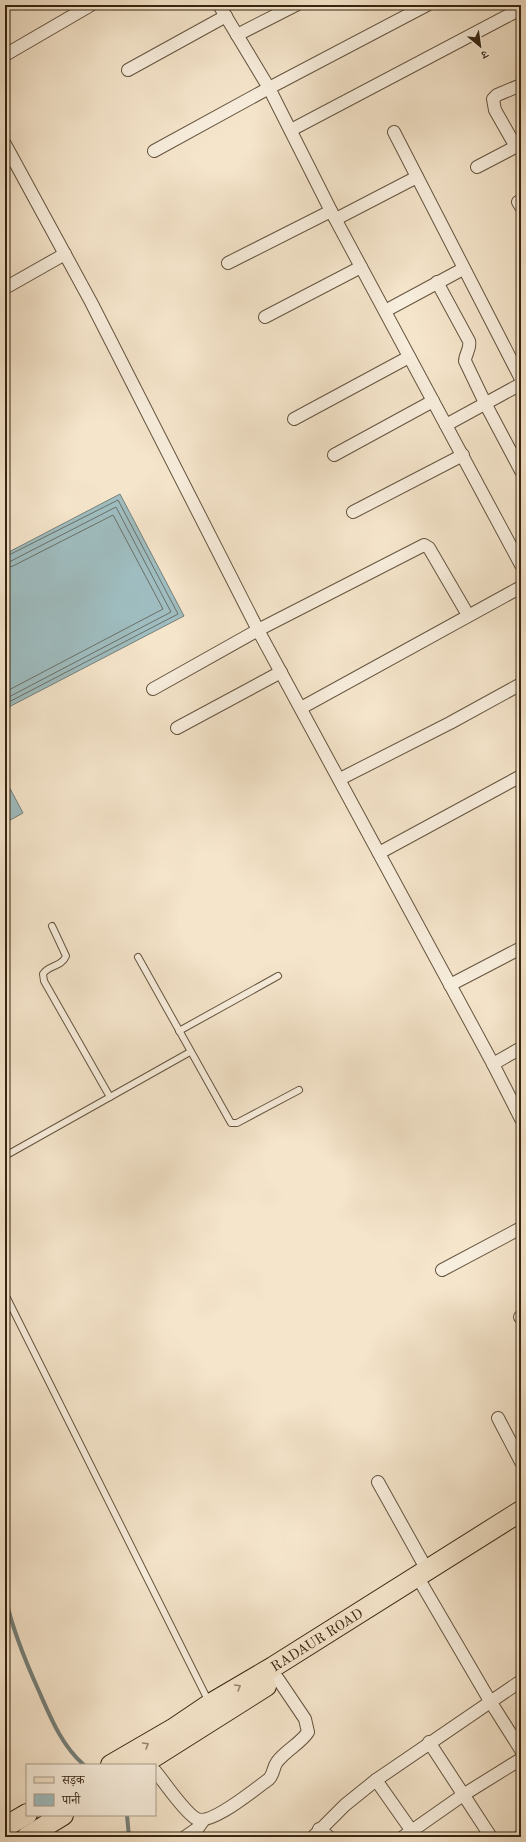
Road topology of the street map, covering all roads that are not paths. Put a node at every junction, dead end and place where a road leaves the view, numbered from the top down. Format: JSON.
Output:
{"nodes":[{"id":1,"x":91,"y":5,"type":"edge"},
{"id":2,"x":219,"y":5,"type":"edge"},
{"id":3,"x":296,"y":5,"type":"edge"},
{"id":4,"x":427,"y":5,"type":"edge"},
{"id":5,"x":513,"y":13,"type":"dead end"},
{"id":6,"x":226,"y":16,"type":"junction"},
{"id":7,"x":237,"y":35,"type":"junction"},
{"id":8,"x":5,"y":55,"type":"edge"},
{"id":9,"x":128,"y":70,"type":"dead end"},
{"id":10,"x":521,"y":85,"type":"edge"},
{"id":11,"x":269,"y":88,"type":"junction"},
{"id":12,"x":290,"y":130,"type":"junction"},
{"id":13,"x":394,"y":132,"type":"dead end"},
{"id":14,"x":5,"y":144,"type":"edge"},
{"id":15,"x":518,"y":146,"type":"edge"},
{"id":16,"x":154,"y":151,"type":"dead end"},
{"id":17,"x":477,"y":167,"type":"dead end"},
{"id":18,"x":417,"y":177,"type":"junction"},
{"id":19,"x":333,"y":215,"type":"junction"},
{"id":20,"x":65,"y":254,"type":"junction"},
{"id":21,"x":228,"y":263,"type":"dead end"},
{"id":22,"x":361,"y":267,"type":"junction"},
{"id":23,"x":463,"y":269,"type":"junction"},
{"id":24,"x":438,"y":282,"type":"junction"},
{"id":25,"x":6,"y":286,"type":"edge"},
{"id":26,"x":385,"y":311,"type":"junction"},
{"id":27,"x":265,"y":317,"type":"dead end"},
{"id":28,"x":409,"y":357,"type":"junction"},
{"id":29,"x":521,"y":379,"type":"edge"},
{"id":30,"x":521,"y":384,"type":"edge"},
{"id":31,"x":433,"y":400,"type":"junction"},
{"id":32,"x":486,"y":405,"type":"junction"},
{"id":33,"x":294,"y":419,"type":"dead end"},
{"id":34,"x":446,"y":425,"type":"junction"},
{"id":35,"x":463,"y":454,"type":"junction"},
{"id":36,"x":334,"y":455,"type":"dead end"},
{"id":37,"x":521,"y":471,"type":"edge"},
{"id":38,"x":353,"y":512,"type":"dead end"},
{"id":39,"x":521,"y":565,"type":"edge"},
{"id":40,"x":521,"y":587,"type":"edge"},
{"id":41,"x":468,"y":615,"type":"junction"},
{"id":42,"x":258,"y":630,"type":"junction"},
{"id":43,"x":281,"y":672,"type":"junction"},
{"id":44,"x":521,"y":684,"type":"edge"},
{"id":45,"x":153,"y":688,"type":"dead end"},
{"id":46,"x":301,"y":708,"type":"junction"},
{"id":47,"x":177,"y":728,"type":"dead end"},
{"id":48,"x":521,"y":776,"type":"edge"},
{"id":49,"x":340,"y":779,"type":"junction"},
{"id":50,"x":380,"y":853,"type":"junction"},
{"id":51,"x":52,"y":926,"type":"dead end"},
{"id":52,"x":521,"y":948,"type":"edge"},
{"id":53,"x":138,"y":956,"type":"dead end"},
{"id":54,"x":278,"y":976,"type":"dead end"},
{"id":55,"x":450,"y":986,"type":"junction"},
{"id":56,"x":179,"y":1032,"type":"junction"},
{"id":57,"x":521,"y":1048,"type":"edge"},
{"id":58,"x":190,"y":1052,"type":"junction"},
{"id":59,"x":493,"y":1064,"type":"junction"},
{"id":60,"x":299,"y":1090,"type":"dead end"},
{"id":61,"x":110,"y":1097,"type":"junction"},
{"id":62,"x":521,"y":1119,"type":"edge"},
{"id":63,"x":5,"y":1156,"type":"edge"},
{"id":64,"x":521,"y":1228,"type":"edge"},
{"id":65,"x":442,"y":1270,"type":"dead end"},
{"id":66,"x":5,"y":1294,"type":"edge"},
{"id":67,"x":498,"y":1418,"type":"dead end"},
{"id":68,"x":521,"y":1462,"type":"edge"},
{"id":69,"x":378,"y":1482,"type":"dead end"},
{"id":70,"x":521,"y":1511,"type":"edge"},
{"id":71,"x":521,"y":1527,"type":"edge"},
{"id":72,"x":422,"y":1578,"type":"junction"},
{"id":73,"x":278,"y":1679,"type":"junction"},
{"id":74,"x":521,"y":1680,"type":"edge"},
{"id":75,"x":490,"y":1701,"type":"junction"},
{"id":76,"x":210,"y":1704,"type":"junction"},
{"id":77,"x":429,"y":1742,"type":"junction"},
{"id":78,"x":521,"y":1750,"type":"edge"},
{"id":79,"x":521,"y":1759,"type":"edge"},
{"id":80,"x":114,"y":1764,"type":"edge"},
{"id":81,"x":151,"y":1764,"type":"edge"},
{"id":82,"x":156,"y":1775,"type":"edge"},
{"id":83,"x":376,"y":1780,"type":"junction"},
{"id":84,"x":463,"y":1795,"type":"junction"},
{"id":85,"x":26,"y":1815,"type":"edge"},
{"id":86,"x":62,"y":1816,"type":"edge"},
{"id":87,"x":203,"y":1821,"type":"junction"},
{"id":88,"x":5,"y":1827,"type":"edge"},
{"id":89,"x":316,"y":1833,"type":"edge"},
{"id":90,"x":38,"y":1834,"type":"edge"},
{"id":91,"x":410,"y":1835,"type":"edge"},
{"id":92,"x":184,"y":1837,"type":"edge"},
{"id":93,"x":329,"y":1837,"type":"edge"},
{"id":94,"x":491,"y":1837,"type":"edge"}],
"edges":[{"from":1,"to":8,"type":"street"},
{"from":2,"to":6,"type":"street"},
{"from":3,"to":7,"type":"street"},
{"from":4,"to":11,"type":"street"},
{"from":5,"to":12,"type":"street"},
{"from":6,"to":7,"type":"street"},
{"from":6,"to":9,"type":"street"},
{"from":7,"to":11,"type":"street"},
{"from":10,"to":15,"type":"street"},
{"from":11,"to":12,"type":"street"},
{"from":11,"to":16,"type":"street"},
{"from":12,"to":19,"type":"street"},
{"from":13,"to":18,"type":"street"},
{"from":14,"to":20,"type":"street"},
{"from":15,"to":17,"type":"street"},
{"from":18,"to":19,"type":"street"},
{"from":18,"to":23,"type":"street"},
{"from":19,"to":21,"type":"street"},
{"from":19,"to":22,"type":"street"},
{"from":20,"to":25,"type":"street"},
{"from":20,"to":42,"type":"street"},
{"from":22,"to":26,"type":"street"},
{"from":22,"to":27,"type":"street"},
{"from":23,"to":24,"type":"street"},
{"from":23,"to":29,"type":"street"},
{"from":24,"to":26,"type":"street"},
{"from":24,"to":32,"type":"street"},
{"from":26,"to":28,"type":"street"},
{"from":28,"to":31,"type":"street"},
{"from":28,"to":33,"type":"street"},
{"from":30,"to":32,"type":"street"},
{"from":31,"to":34,"type":"street"},
{"from":31,"to":36,"type":"street"},
{"from":32,"to":34,"type":"street"},
{"from":32,"to":37,"type":"street"},
{"from":34,"to":35,"type":"street"},
{"from":35,"to":38,"type":"street"},
{"from":35,"to":39,"type":"street"},
{"from":40,"to":41,"type":"street"},
{"from":41,"to":42,"type":"street"},
{"from":41,"to":46,"type":"street"},
{"from":42,"to":43,"type":"street"},
{"from":42,"to":45,"type":"street"},
{"from":43,"to":46,"type":"street"},
{"from":43,"to":47,"type":"street"},
{"from":44,"to":49,"type":"street"},
{"from":46,"to":49,"type":"street"},
{"from":48,"to":50,"type":"street"},
{"from":49,"to":50,"type":"street"},
{"from":50,"to":55,"type":"street"},
{"from":51,"to":61,"type":"lane"},
{"from":52,"to":55,"type":"street"},
{"from":53,"to":56,"type":"lane"},
{"from":54,"to":56,"type":"lane"},
{"from":55,"to":59,"type":"street"},
{"from":56,"to":58,"type":"lane"},
{"from":57,"to":59,"type":"street"},
{"from":58,"to":60,"type":"lane"},
{"from":58,"to":61,"type":"lane"},
{"from":59,"to":62,"type":"street"},
{"from":61,"to":63,"type":"lane"},
{"from":64,"to":65,"type":"street"},
{"from":66,"to":76,"type":"lane"},
{"from":67,"to":68,"type":"street"},
{"from":69,"to":72,"type":"street"},
{"from":70,"to":72,"type":"main road","name":"RADAUR ROAD"},
{"from":71,"to":72,"type":"main road","name":"RADAUR ROAD"},
{"from":72,"to":73,"type":"main road","name":"RADAUR ROAD"},
{"from":72,"to":75,"type":"street"},
{"from":76,"to":72,"type":"main road","name":"RADAUR ROAD","one_way":true},
{"from":73,"to":81,"type":"main road","name":"RADAUR ROAD"},
{"from":73,"to":87,"type":"street"},
{"from":74,"to":75,"type":"street"},
{"from":75,"to":77,"type":"street"},
{"from":75,"to":78,"type":"street"},
{"from":80,"to":76,"type":"main road","name":"RADAUR ROAD","one_way":true},
{"from":77,"to":83,"type":"street"},
{"from":77,"to":84,"type":"street"},
{"from":79,"to":84,"type":"street"},
{"from":82,"to":87,"type":"street"},
{"from":83,"to":89,"type":"street"},
{"from":83,"to":91,"type":"street"},
{"from":84,"to":91,"type":"street"},
{"from":84,"to":94,"type":"street"},
{"from":85,"to":88,"type":"main road"},
{"from":86,"to":90,"type":"main road"},
{"from":87,"to":92,"type":"street"},
{"from":89,"to":93,"type":"street"}]}
